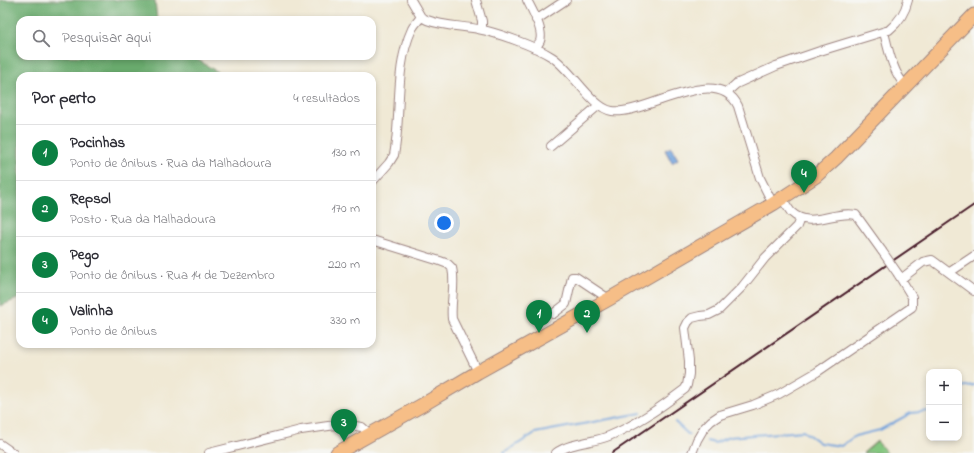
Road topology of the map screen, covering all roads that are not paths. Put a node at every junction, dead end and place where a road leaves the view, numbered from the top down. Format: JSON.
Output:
{"nodes":[{"id":1,"x":411,"y":0,"type":"edge"},
{"id":2,"x":476,"y":0,"type":"edge"},
{"id":3,"x":527,"y":0,"type":"edge"},
{"id":4,"x":566,"y":0,"type":"edge"},
{"id":5,"x":908,"y":0,"type":"edge"},
{"id":6,"x":974,"y":15,"type":"edge"},
{"id":7,"x":421,"y":17,"type":"junction"},
{"id":8,"x":536,"y":20,"type":"junction"},
{"id":9,"x":482,"y":30,"type":"junction"},
{"id":10,"x":884,"y":32,"type":"junction"},
{"id":11,"x":534,"y":48,"type":"junction"},
{"id":12,"x":906,"y":86,"type":"junction"},
{"id":13,"x":727,"y":92,"type":"junction"},
{"id":14,"x":599,"y":105,"type":"junction"},
{"id":15,"x":551,"y":146,"type":"dead end"},
{"id":16,"x":376,"y":178,"type":"edge"},
{"id":17,"x":777,"y":201,"type":"junction"},
{"id":18,"x":800,"y":218,"type":"junction"},
{"id":19,"x":376,"y":241,"type":"edge"},
{"id":20,"x":974,"y":256,"type":"edge"},
{"id":21,"x":950,"y":272,"type":"junction"},
{"id":22,"x":899,"y":277,"type":"junction"},
{"id":23,"x":974,"y":291,"type":"edge"},
{"id":24,"x":609,"y":299,"type":"junction"},
{"id":25,"x":553,"y":314,"type":"dead end"},
{"id":26,"x":478,"y":372,"type":"junction"},
{"id":27,"x":371,"y":435,"type":"junction"},
{"id":28,"x":0,"y":444,"type":"edge"},
{"id":29,"x":13,"y":453,"type":"edge"},
{"id":30,"x":209,"y":453,"type":"edge"},
{"id":31,"x":337,"y":453,"type":"edge"},
{"id":32,"x":556,"y":453,"type":"edge"},
{"id":33,"x":692,"y":453,"type":"edge"}],
"edges":[{"from":1,"to":7,"type":"street"},
{"from":2,"to":9,"type":"street"},
{"from":3,"to":8,"type":"street"},
{"from":4,"to":8,"type":"street"},
{"from":5,"to":10,"type":"street"},
{"from":6,"to":12,"type":"main road"},
{"from":7,"to":9,"type":"street"},
{"from":7,"to":16,"type":"street"},
{"from":8,"to":11,"type":"street"},
{"from":9,"to":11,"type":"street"},
{"from":10,"to":12,"type":"street"},
{"from":10,"to":13,"type":"street"},
{"from":11,"to":14,"type":"street"},
{"from":12,"to":17,"type":"main road"},
{"from":13,"to":14,"type":"street"},
{"from":13,"to":17,"type":"street"},
{"from":14,"to":15,"type":"street"},
{"from":17,"to":18,"type":"street"},
{"from":17,"to":24,"type":"main road"},
{"from":18,"to":22,"type":"street","bridge":true},
{"from":18,"to":32,"type":"street"},
{"from":19,"to":26,"type":"street"},
{"from":20,"to":21,"type":"street"},
{"from":21,"to":22,"type":"street"},
{"from":21,"to":23,"type":"street"},
{"from":22,"to":33,"type":"street"},
{"from":24,"to":25,"type":"street"},
{"from":24,"to":26,"type":"main road"},
{"from":26,"to":27,"type":"main road"},
{"from":27,"to":30,"type":"street"},
{"from":27,"to":31,"type":"main road"},
{"from":28,"to":29,"type":"street"}]}
